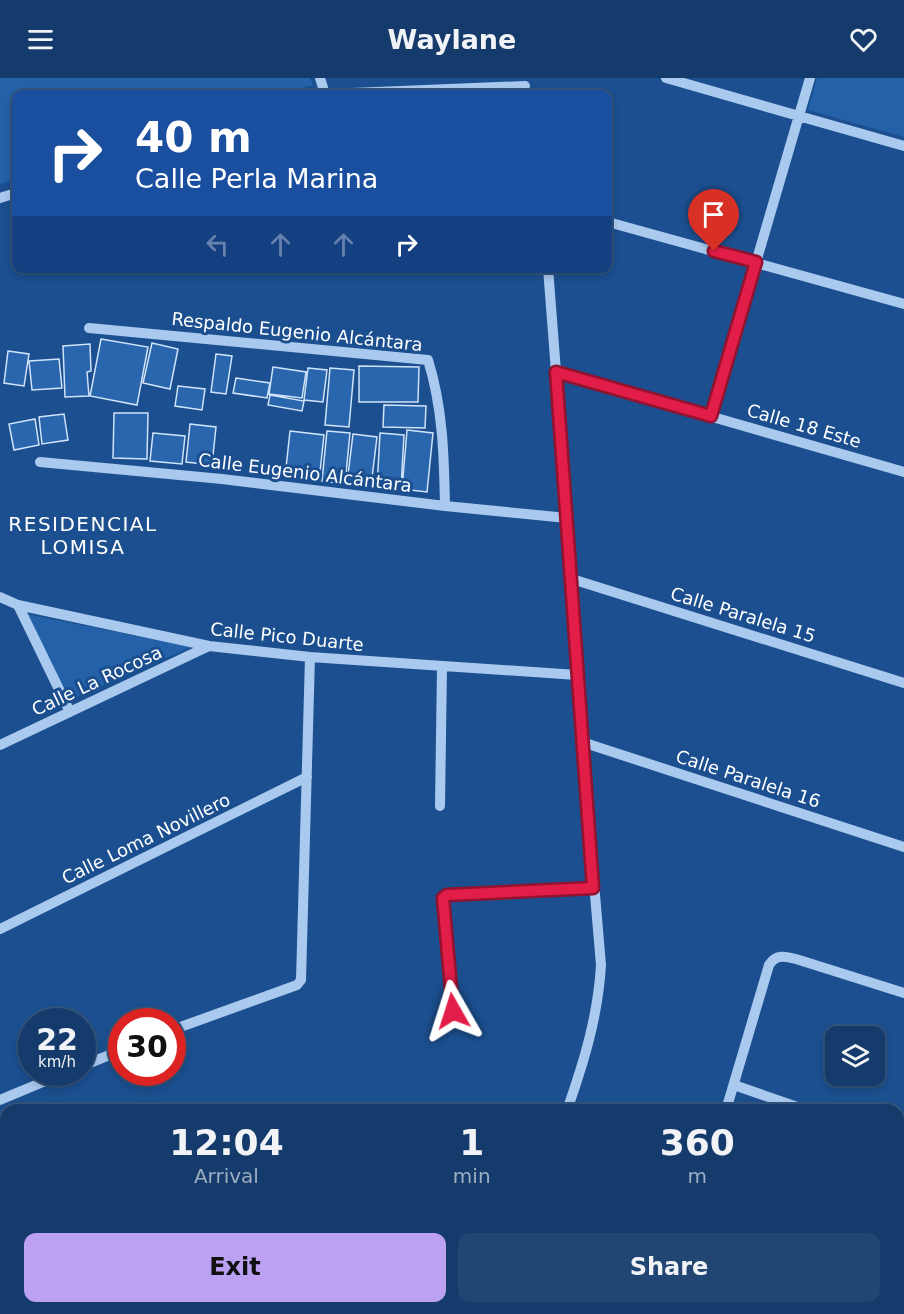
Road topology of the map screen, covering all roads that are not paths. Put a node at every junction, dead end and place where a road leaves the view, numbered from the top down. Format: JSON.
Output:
{"nodes":[{"id":1,"x":666,"y":78,"type":"edge"},
{"id":2,"x":810,"y":78,"type":"edge"},
{"id":3,"x":526,"y":86,"type":"edge"},
{"id":4,"x":426,"y":90,"type":"edge"},
{"id":5,"x":799,"y":116,"type":"junction"},
{"id":6,"x":904,"y":146,"type":"edge"},
{"id":7,"x":612,"y":223,"type":"edge"},
{"id":8,"x":756,"y":262,"type":"junction"},
{"id":9,"x":548,"y":273,"type":"edge"},
{"id":10,"x":904,"y":304,"type":"edge"},
{"id":11,"x":89,"y":328,"type":"dead end"},
{"id":12,"x":556,"y":372,"type":"junction"},
{"id":13,"x":711,"y":416,"type":"junction"},
{"id":14,"x":40,"y":462,"type":"dead end"},
{"id":15,"x":904,"y":472,"type":"edge"},
{"id":16,"x":445,"y":506,"type":"junction"},
{"id":17,"x":567,"y":518,"type":"junction"},
{"id":18,"x":572,"y":579,"type":"junction"},
{"id":19,"x":0,"y":597,"type":"edge"},
{"id":20,"x":18,"y":606,"type":"junction"},
{"id":21,"x":209,"y":646,"type":"junction"},
{"id":22,"x":310,"y":657,"type":"junction"},
{"id":23,"x":442,"y":668,"type":"junction"},
{"id":24,"x":577,"y":675,"type":"junction"},
{"id":25,"x":904,"y":683,"type":"edge"},
{"id":26,"x":70,"y":712,"type":"junction"},
{"id":27,"x":582,"y":742,"type":"junction"},
{"id":28,"x":0,"y":746,"type":"edge"},
{"id":29,"x":307,"y":777,"type":"junction"},
{"id":30,"x":440,"y":806,"type":"dead end"},
{"id":31,"x":904,"y":847,"type":"edge"},
{"id":32,"x":593,"y":888,"type":"junction"},
{"id":33,"x":0,"y":929,"type":"edge"},
{"id":34,"x":904,"y":993,"type":"edge"},
{"id":35,"x":453,"y":1011,"type":"dead end"},
{"id":36,"x":186,"y":1025,"type":"edge"},
{"id":37,"x":734,"y":1085,"type":"junction"},
{"id":38,"x":34,"y":1086,"type":"edge"},
{"id":39,"x":0,"y":1100,"type":"edge"},
{"id":40,"x":569,"y":1104,"type":"edge"},
{"id":41,"x":728,"y":1104,"type":"edge"},
{"id":42,"x":789,"y":1104,"type":"edge"}],
"edges":[{"from":1,"to":5,"type":"street"},
{"from":2,"to":5,"type":"street"},
{"from":3,"to":4,"type":"street"},
{"from":5,"to":6,"type":"street"},
{"from":5,"to":8,"type":"street"},
{"from":7,"to":8,"type":"street"},
{"from":8,"to":10,"type":"street"},
{"from":8,"to":13,"type":"street"},
{"from":9,"to":12,"type":"street"},
{"from":11,"to":16,"type":"street","name":"Respaldo Eugenio Alcántara"},
{"from":12,"to":13,"type":"street","name":"Calle 18 Este"},
{"from":12,"to":17,"type":"street"},
{"from":13,"to":15,"type":"street","name":"Calle 18 Este"},
{"from":14,"to":16,"type":"street","name":"Calle Eugenio Alcántara"},
{"from":16,"to":17,"type":"street","name":"Calle Eugenio Alcántara"},
{"from":17,"to":18,"type":"street"},
{"from":18,"to":24,"type":"street"},
{"from":18,"to":25,"type":"street","name":"Calle Paralela 15"},
{"from":19,"to":20,"type":"street","name":"Calle Pico Duarte"},
{"from":20,"to":21,"type":"street","name":"Calle Pico Duarte"},
{"from":20,"to":26,"type":"street"},
{"from":21,"to":22,"type":"street","name":"Calle Pico Duarte"},
{"from":21,"to":26,"type":"street","name":"Calle La Rocosa"},
{"from":22,"to":23,"type":"street","name":"Calle Pico Duarte"},
{"from":22,"to":29,"type":"street"},
{"from":23,"to":24,"type":"street","name":"Calle Pico Duarte"},
{"from":23,"to":30,"type":"street"},
{"from":24,"to":27,"type":"street"},
{"from":26,"to":28,"type":"street","name":"Calle La Rocosa"},
{"from":27,"to":31,"type":"street","name":"Calle Paralela 16"},
{"from":27,"to":32,"type":"street"},
{"from":29,"to":33,"type":"street","name":"Calle Loma Novillero"},
{"from":29,"to":36,"type":"street"},
{"from":32,"to":35,"type":"street"},
{"from":32,"to":40,"type":"street"},
{"from":34,"to":37,"type":"street"},
{"from":37,"to":41,"type":"street"},
{"from":37,"to":42,"type":"street"},
{"from":38,"to":39,"type":"street"}]}
